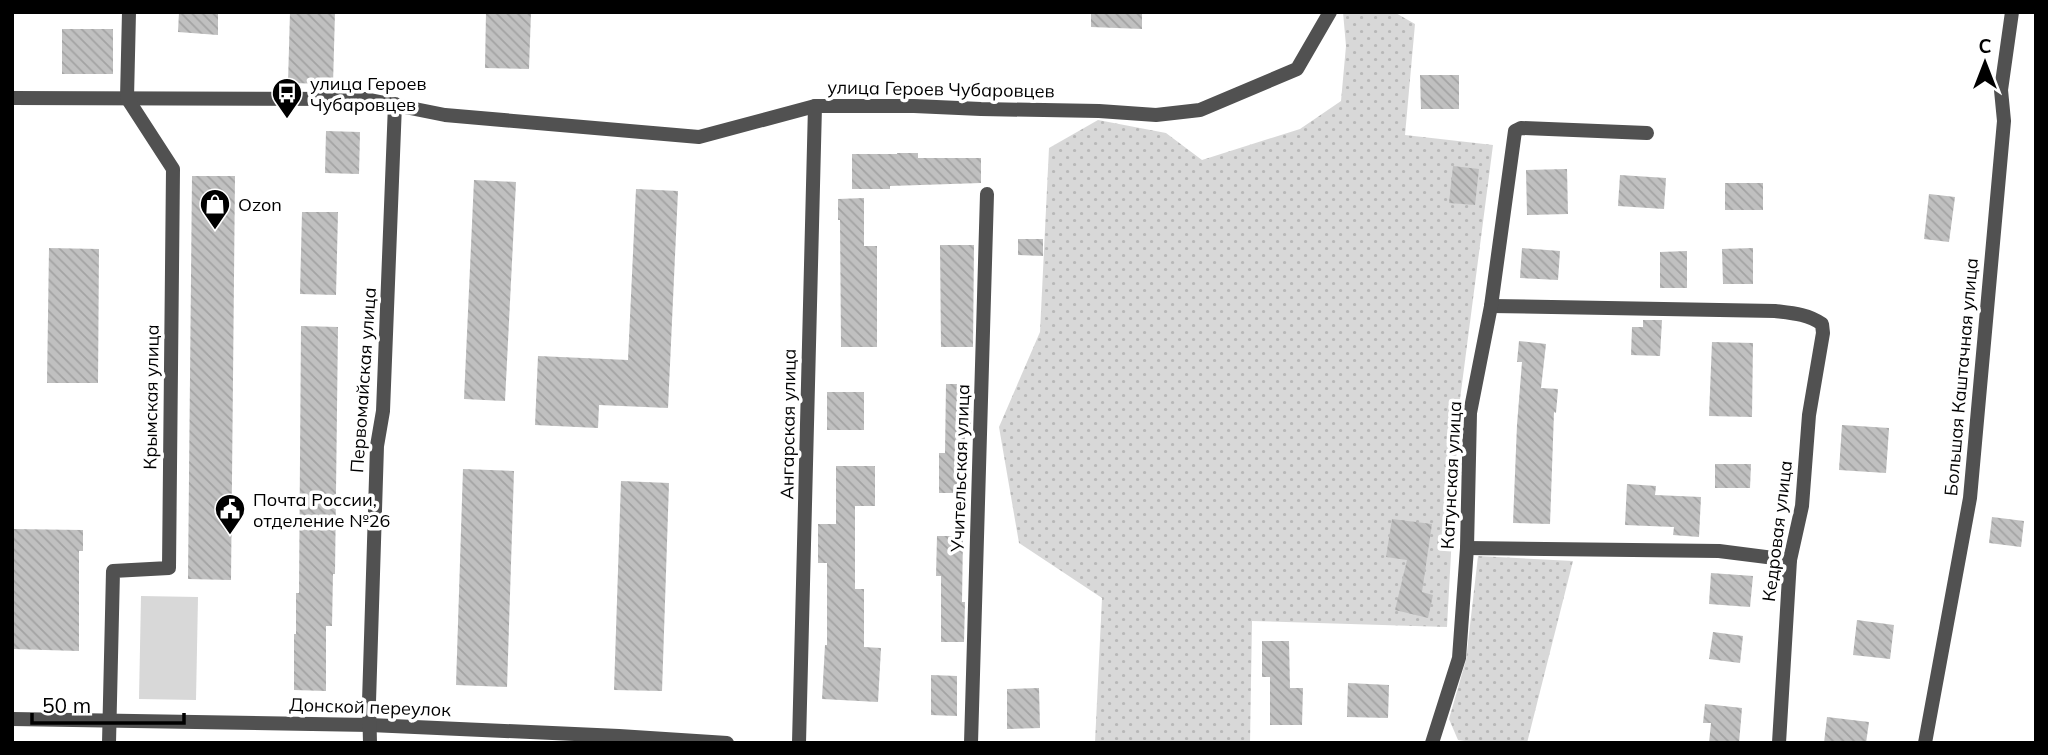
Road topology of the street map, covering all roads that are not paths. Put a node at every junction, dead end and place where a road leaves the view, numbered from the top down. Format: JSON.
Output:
{"nodes":[{"id":1,"x":129,"y":12,"type":"edge"},
{"id":2,"x":1330,"y":12,"type":"edge"},
{"id":3,"x":2012,"y":12,"type":"edge"},
{"id":4,"x":12,"y":98,"type":"edge"},
{"id":5,"x":127,"y":98,"type":"junction"},
{"id":6,"x":395,"y":104,"type":"junction"},
{"id":7,"x":815,"y":106,"type":"junction"},
{"id":8,"x":1647,"y":134,"type":"dead end"},
{"id":9,"x":987,"y":194,"type":"dead end"},
{"id":10,"x":1491,"y":306,"type":"junction"},
{"id":11,"x":1467,"y":548,"type":"junction"},
{"id":12,"x":1790,"y":560,"type":"junction"},
{"id":13,"x":12,"y":719,"type":"edge"},
{"id":14,"x":110,"y":720,"type":"junction"},
{"id":15,"x":370,"y":725,"type":"junction"},
{"id":16,"x":619,"y":739,"type":"edge"},
{"id":17,"x":109,"y":743,"type":"edge"},
{"id":18,"x":370,"y":743,"type":"edge"},
{"id":19,"x":726,"y":743,"type":"edge"},
{"id":20,"x":799,"y":743,"type":"edge"},
{"id":21,"x":971,"y":743,"type":"edge"},
{"id":22,"x":1432,"y":743,"type":"edge"},
{"id":23,"x":1779,"y":743,"type":"edge"},
{"id":24,"x":1925,"y":743,"type":"edge"}],
"edges":[{"from":1,"to":5,"type":"street"},
{"from":2,"to":7,"type":"street","name":"улица Героев Чубаровцев"},
{"from":3,"to":24,"type":"street","name":"Большая Каштачная улица"},
{"from":4,"to":5,"type":"street","name":"улица Героев Чубаровцев"},
{"from":5,"to":6,"type":"street","name":"улица Героев Чубаровцев"},
{"from":5,"to":14,"type":"street","name":"Крымская улица"},
{"from":6,"to":7,"type":"street","name":"улица Героев Чубаровцев"},
{"from":6,"to":15,"type":"street","name":"Первомайская улица"},
{"from":7,"to":20,"type":"street","name":"Ангарская улица"},
{"from":8,"to":10,"type":"street","name":"Катунская улица"},
{"from":9,"to":21,"type":"street","name":"Учительская улица"},
{"from":10,"to":11,"type":"street","name":"Катунская улица"},
{"from":10,"to":12,"type":"street","name":"Кедровая улица"},
{"from":11,"to":12,"type":"street"},
{"from":11,"to":22,"type":"street","name":"Катунская улица"},
{"from":12,"to":23,"type":"street","name":"Кедровая улица"},
{"from":13,"to":14,"type":"street","name":"Донской переулок"},
{"from":14,"to":15,"type":"street","name":"Донской переулок"},
{"from":14,"to":17,"type":"street","name":"Крымская улица"},
{"from":15,"to":16,"type":"street","name":"Донской переулок"},
{"from":15,"to":18,"type":"street","name":"Первомайская улица"},
{"from":16,"to":19,"type":"street","name":"Донской переулок"}]}
